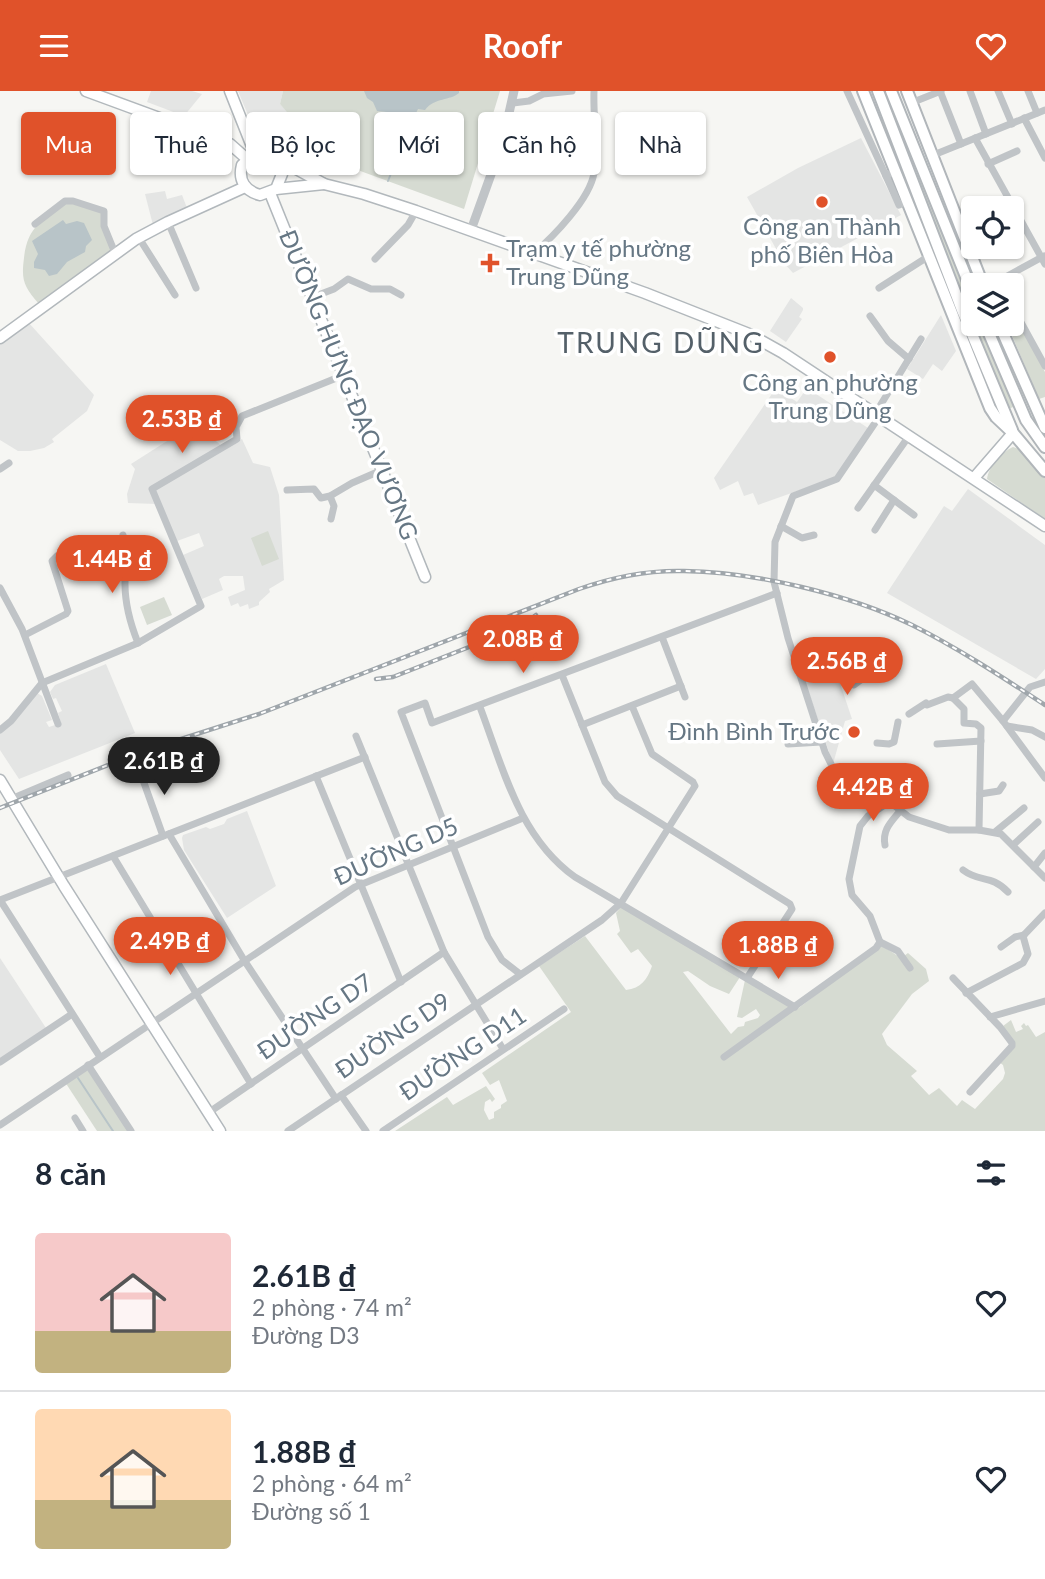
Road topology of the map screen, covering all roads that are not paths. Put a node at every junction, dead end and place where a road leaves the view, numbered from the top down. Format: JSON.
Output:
{"nodes":[{"id":1,"x":86,"y":91,"type":"edge"},
{"id":2,"x":230,"y":91,"type":"edge"},
{"id":3,"x":514,"y":91,"type":"edge"},
{"id":4,"x":572,"y":91,"type":"edge"},
{"id":5,"x":594,"y":91,"type":"edge"},
{"id":6,"x":847,"y":91,"type":"edge"},
{"id":7,"x":863,"y":91,"type":"edge"},
{"id":8,"x":878,"y":91,"type":"edge"},
{"id":9,"x":891,"y":91,"type":"edge"},
{"id":10,"x":907,"y":91,"type":"edge"},
{"id":11,"x":941,"y":91,"type":"edge"},
{"id":12,"x":970,"y":91,"type":"edge"},
{"id":13,"x":998,"y":91,"type":"edge"},
{"id":14,"x":1028,"y":91,"type":"edge"},
{"id":15,"x":513,"y":103,"type":"junction"},
{"id":16,"x":911,"y":103,"type":"junction"},
{"id":17,"x":1041,"y":112,"type":"edge"},
{"id":18,"x":1024,"y":118,"type":"junction"},
{"id":19,"x":1012,"y":124,"type":"junction"},
{"id":20,"x":986,"y":134,"type":"junction"},
{"id":21,"x":975,"y":138,"type":"junction"},
{"id":22,"x":246,"y":141,"type":"edge"},
{"id":23,"x":961,"y":144,"type":"junction"},
{"id":24,"x":1017,"y":151,"type":"dead end"},
{"id":25,"x":246,"y":154,"type":"edge"},
{"id":26,"x":931,"y":156,"type":"junction"},
{"id":27,"x":1045,"y":158,"type":"edge"},
{"id":28,"x":920,"y":161,"type":"junction"},
{"id":29,"x":246,"y":163,"type":"edge"},
{"id":30,"x":988,"y":164,"type":"junction"},
{"id":31,"x":907,"y":166,"type":"junction"},
{"id":32,"x":891,"y":174,"type":"junction"},
{"id":33,"x":281,"y":175,"type":"edge"},
{"id":34,"x":307,"y":175,"type":"edge"},
{"id":35,"x":324,"y":184,"type":"junction"},
{"id":36,"x":245,"y":187,"type":"junction"},
{"id":37,"x":273,"y":191,"type":"junction"},
{"id":38,"x":416,"y":211,"type":"junction"},
{"id":39,"x":168,"y":222,"type":"junction"},
{"id":40,"x":35,"y":224,"type":"dead end"},
{"id":41,"x":471,"y":230,"type":"junction"},
{"id":42,"x":139,"y":238,"type":"junction"},
{"id":43,"x":115,"y":253,"type":"junction"},
{"id":44,"x":533,"y":254,"type":"junction"},
{"id":45,"x":929,"y":256,"type":"junction"},
{"id":46,"x":375,"y":259,"type":"dead end"},
{"id":47,"x":1044,"y":259,"type":"edge"},
{"id":48,"x":965,"y":273,"type":"edge"},
{"id":49,"x":978,"y":273,"type":"edge"},
{"id":50,"x":1017,"y":273,"type":"edge"},
{"id":51,"x":196,"y":288,"type":"dead end"},
{"id":52,"x":878,"y":288,"type":"dead end"},
{"id":53,"x":175,"y":295,"type":"dead end"},
{"id":54,"x":401,"y":295,"type":"dead end"},
{"id":55,"x":313,"y":297,"type":"junction"},
{"id":56,"x":870,"y":316,"type":"dead end"},
{"id":57,"x":1024,"y":328,"type":"edge"},
{"id":58,"x":990,"y":336,"type":"edge"},
{"id":59,"x":1005,"y":336,"type":"edge"},
{"id":60,"x":0,"y":338,"type":"edge"},
{"id":61,"x":921,"y":339,"type":"dead end"},
{"id":62,"x":909,"y":359,"type":"junction"},
{"id":63,"x":1045,"y":366,"type":"edge"},
{"id":64,"x":344,"y":375,"type":"junction"},
{"id":65,"x":1041,"y":412,"type":"edge"},
{"id":66,"x":877,"y":415,"type":"junction"},
{"id":67,"x":1026,"y":420,"type":"junction"},
{"id":68,"x":1045,"y":428,"type":"edge"},
{"id":69,"x":1013,"y":432,"type":"junction"},
{"id":70,"x":909,"y":436,"type":"junction"},
{"id":71,"x":1045,"y":447,"type":"edge"},
{"id":72,"x":9,"y":463,"type":"dead end"},
{"id":73,"x":0,"y":469,"type":"edge"},
{"id":74,"x":382,"y":470,"type":"junction"},
{"id":75,"x":1045,"y":471,"type":"edge"},
{"id":76,"x":974,"y":478,"type":"junction"},
{"id":77,"x":874,"y":485,"type":"junction"},
{"id":78,"x":287,"y":490,"type":"dead end"},
{"id":79,"x":331,"y":496,"type":"junction"},
{"id":80,"x":894,"y":500,"type":"junction"},
{"id":81,"x":858,"y":508,"type":"dead end"},
{"id":82,"x":914,"y":515,"type":"dead end"},
{"id":83,"x":331,"y":519,"type":"dead end"},
{"id":84,"x":781,"y":526,"type":"junction"},
{"id":85,"x":1045,"y":526,"type":"edge"},
{"id":86,"x":875,"y":530,"type":"dead end"},
{"id":87,"x":123,"y":535,"type":"dead end"},
{"id":88,"x":814,"y":535,"type":"dead end"},
{"id":89,"x":57,"y":556,"type":"dead end"},
{"id":90,"x":425,"y":577,"type":"dead end"},
{"id":91,"x":0,"y":588,"type":"edge"},
{"id":92,"x":777,"y":593,"type":"junction"},
{"id":93,"x":25,"y":635,"type":"junction"},
{"id":94,"x":662,"y":637,"type":"junction"},
{"id":95,"x":138,"y":643,"type":"junction"},
{"id":96,"x":884,"y":663,"type":"dead end"},
{"id":97,"x":799,"y":673,"type":"junction"},
{"id":98,"x":562,"y":675,"type":"junction"},
{"id":99,"x":1045,"y":682,"type":"edge"},
{"id":100,"x":42,"y":683,"type":"junction"},
{"id":101,"x":681,"y":686,"type":"junction"},
{"id":102,"x":685,"y":697,"type":"dead end"},
{"id":103,"x":953,"y":698,"type":"junction"},
{"id":104,"x":632,"y":705,"type":"junction"},
{"id":105,"x":480,"y":707,"type":"junction"},
{"id":106,"x":909,"y":714,"type":"dead end"},
{"id":107,"x":898,"y":722,"type":"dead end"},
{"id":108,"x":1005,"y":723,"type":"junction"},
{"id":109,"x":58,"y":724,"type":"dead end"},
{"id":110,"x":582,"y":725,"type":"junction"},
{"id":111,"x":0,"y":730,"type":"edge"},
{"id":112,"x":356,"y":736,"type":"dead end"},
{"id":113,"x":1045,"y":737,"type":"edge"},
{"id":114,"x":981,"y":741,"type":"junction"},
{"id":115,"x":821,"y":742,"type":"junction"},
{"id":116,"x":877,"y":743,"type":"dead end"},
{"id":117,"x":788,"y":744,"type":"dead end"},
{"id":118,"x":937,"y":744,"type":"dead end"},
{"id":119,"x":365,"y":757,"type":"junction"},
{"id":120,"x":138,"y":766,"type":"dead end"},
{"id":121,"x":68,"y":775,"type":"dead end"},
{"id":122,"x":317,"y":776,"type":"junction"},
{"id":123,"x":1045,"y":778,"type":"edge"},
{"id":124,"x":0,"y":781,"type":"edge"},
{"id":125,"x":1003,"y":785,"type":"dead end"},
{"id":126,"x":980,"y":794,"type":"junction"},
{"id":127,"x":11,"y":799,"type":"junction"},
{"id":128,"x":889,"y":801,"type":"junction"},
{"id":129,"x":1024,"y":808,"type":"dead end"},
{"id":130,"x":900,"y":811,"type":"junction"},
{"id":131,"x":523,"y":818,"type":"junction"},
{"id":132,"x":1038,"y":822,"type":"dead end"},
{"id":133,"x":668,"y":829,"type":"junction"},
{"id":134,"x":979,"y":831,"type":"junction"},
{"id":135,"x":995,"y":832,"type":"junction"},
{"id":136,"x":166,"y":835,"type":"junction"},
{"id":137,"x":885,"y":845,"type":"dead end"},
{"id":138,"x":1013,"y":845,"type":"junction"},
{"id":139,"x":454,"y":846,"type":"junction"},
{"id":140,"x":1045,"y":853,"type":"edge"},
{"id":141,"x":113,"y":856,"type":"junction"},
{"id":142,"x":407,"y":864,"type":"junction"},
{"id":143,"x":1034,"y":867,"type":"junction"},
{"id":144,"x":963,"y":870,"type":"dead end"},
{"id":145,"x":58,"y":877,"type":"junction"},
{"id":146,"x":1045,"y":878,"type":"edge"},
{"id":147,"x":360,"y":884,"type":"junction"},
{"id":148,"x":1008,"y":892,"type":"dead end"},
{"id":149,"x":0,"y":900,"type":"edge"},
{"id":150,"x":621,"y":903,"type":"junction"},
{"id":151,"x":1045,"y":913,"type":"edge"},
{"id":152,"x":1024,"y":935,"type":"junction"},
{"id":153,"x":880,"y":942,"type":"junction"},
{"id":154,"x":1001,"y":947,"type":"dead end"},
{"id":155,"x":444,"y":952,"type":"junction"},
{"id":156,"x":244,"y":960,"type":"junction"},
{"id":157,"x":910,"y":968,"type":"dead end"},
{"id":158,"x":520,"y":974,"type":"junction"},
{"id":159,"x":747,"y":978,"type":"junction"},
{"id":160,"x":953,"y":978,"type":"dead end"},
{"id":161,"x":401,"y":982,"type":"junction"},
{"id":162,"x":195,"y":993,"type":"junction"},
{"id":163,"x":966,"y":993,"type":"junction"},
{"id":164,"x":1045,"y":1001,"type":"edge"},
{"id":165,"x":475,"y":1004,"type":"junction"},
{"id":166,"x":795,"y":1007,"type":"junction"},
{"id":167,"x":565,"y":1009,"type":"dead end"},
{"id":168,"x":72,"y":1014,"type":"junction"},
{"id":169,"x":990,"y":1017,"type":"junction"},
{"id":170,"x":150,"y":1023,"type":"junction"},
{"id":171,"x":302,"y":1049,"type":"junction"},
{"id":172,"x":503,"y":1049,"type":"junction"},
{"id":173,"x":100,"y":1057,"type":"junction"},
{"id":174,"x":724,"y":1057,"type":"dead end"},
{"id":175,"x":0,"y":1062,"type":"edge"},
{"id":176,"x":88,"y":1065,"type":"junction"},
{"id":177,"x":251,"y":1084,"type":"junction"},
{"id":178,"x":970,"y":1092,"type":"dead end"},
{"id":179,"x":339,"y":1097,"type":"junction"},
{"id":180,"x":208,"y":1113,"type":"junction"},
{"id":181,"x":75,"y":1118,"type":"dead end"},
{"id":182,"x":0,"y":1125,"type":"edge"},
{"id":183,"x":5,"y":1131,"type":"edge"},
{"id":184,"x":83,"y":1131,"type":"edge"},
{"id":185,"x":131,"y":1131,"type":"edge"},
{"id":186,"x":220,"y":1131,"type":"edge"},
{"id":187,"x":288,"y":1131,"type":"edge"},
{"id":188,"x":366,"y":1131,"type":"edge"},
{"id":189,"x":383,"y":1131,"type":"edge"}],
"edges":[{"from":1,"to":25,"type":"main road"},
{"from":2,"to":22,"type":"main road"},
{"from":3,"to":15,"type":"street"},
{"from":4,"to":15,"type":"street"},
{"from":5,"to":44,"type":"street"},
{"from":6,"to":32,"type":"street"},
{"from":7,"to":32,"type":"main road"},
{"from":8,"to":31,"type":"main road"},
{"from":9,"to":28,"type":"main road"},
{"from":10,"to":16,"type":"main road"},
{"from":11,"to":16,"type":"street"},
{"from":11,"to":23,"type":"street"},
{"from":12,"to":20,"type":"street"},
{"from":13,"to":19,"type":"street"},
{"from":14,"to":17,"type":"street"},
{"from":15,"to":41,"type":"street"},
{"from":16,"to":26,"type":"main road"},
{"from":17,"to":18,"type":"street"},
{"from":18,"to":19,"type":"street"},
{"from":18,"to":27,"type":"street"},
{"from":19,"to":20,"type":"street"},
{"from":20,"to":21,"type":"street"},
{"from":21,"to":23,"type":"street"},
{"from":21,"to":30,"type":"street"},
{"from":23,"to":26,"type":"street"},
{"from":24,"to":30,"type":"street"},
{"from":26,"to":28,"type":"main road"},
{"from":26,"to":49,"type":"main road"},
{"from":28,"to":31,"type":"main road"},
{"from":28,"to":48,"type":"main road"},
{"from":29,"to":36,"type":"main road"},
{"from":30,"to":47,"type":"street"},
{"from":31,"to":32,"type":"main road"},
{"from":31,"to":69,"type":"main road"},
{"from":32,"to":45,"type":"main road"},
{"from":33,"to":37,"type":"main road"},
{"from":34,"to":35,"type":"main road"},
{"from":35,"to":37,"type":"main road"},
{"from":35,"to":38,"type":"main road"},
{"from":36,"to":37,"type":"main road"},
{"from":36,"to":39,"type":"main road"},
{"from":37,"to":55,"type":"main road","name":"ĐƯỜNG HƯNG ĐẠO VƯƠNG"},
{"from":38,"to":41,"type":"main road"},
{"from":38,"to":46,"type":"street"},
{"from":39,"to":42,"type":"main road"},
{"from":39,"to":51,"type":"street"},
{"from":40,"to":43,"type":"street"},
{"from":41,"to":44,"type":"main road"},
{"from":42,"to":43,"type":"main road"},
{"from":42,"to":53,"type":"street"},
{"from":43,"to":60,"type":"main road"},
{"from":44,"to":66,"type":"main road"},
{"from":45,"to":52,"type":"street"},
{"from":45,"to":69,"type":"main road"},
{"from":47,"to":50,"type":"street"},
{"from":54,"to":55,"type":"street"},
{"from":55,"to":64,"type":"main road","name":"ĐƯỜNG HƯNG ĐẠO VƯƠNG"},
{"from":56,"to":62,"type":"street"},
{"from":57,"to":63,"type":"street"},
{"from":58,"to":67,"type":"main road"},
{"from":59,"to":65,"type":"main road"},
{"from":61,"to":62,"type":"street"},
{"from":62,"to":66,"type":"street"},
{"from":64,"to":74,"type":"main road","name":"ĐƯỜNG HƯNG ĐẠO VƯƠNG"},
{"from":64,"to":95,"type":"street"},
{"from":65,"to":67,"type":"main road"},
{"from":65,"to":68,"type":"main road"},
{"from":66,"to":70,"type":"main road"},
{"from":66,"to":84,"type":"street"},
{"from":67,"to":69,"type":"main road"},
{"from":67,"to":71,"type":"main road"},
{"from":69,"to":75,"type":"main road"},
{"from":69,"to":76,"type":"main road"},
{"from":70,"to":76,"type":"main road"},
{"from":70,"to":77,"type":"street"},
{"from":72,"to":73,"type":"street"},
{"from":74,"to":79,"type":"street"},
{"from":74,"to":90,"type":"main road","name":"ĐƯỜNG HƯNG ĐẠO VƯƠNG"},
{"from":76,"to":85,"type":"main road"},
{"from":77,"to":80,"type":"street"},
{"from":77,"to":81,"type":"street"},
{"from":78,"to":79,"type":"street"},
{"from":79,"to":83,"type":"street"},
{"from":80,"to":82,"type":"street"},
{"from":80,"to":86,"type":"street"},
{"from":84,"to":88,"type":"street"},
{"from":84,"to":92,"type":"street"},
{"from":87,"to":95,"type":"street"},
{"from":89,"to":93,"type":"street"},
{"from":91,"to":93,"type":"street"},
{"from":92,"to":94,"type":"street"},
{"from":92,"to":97,"type":"street"},
{"from":93,"to":100,"type":"street"},
{"from":94,"to":98,"type":"street"},
{"from":94,"to":101,"type":"street"},
{"from":95,"to":100,"type":"street"},
{"from":96,"to":97,"type":"street"},
{"from":97,"to":115,"type":"street"},
{"from":98,"to":105,"type":"street"},
{"from":98,"to":110,"type":"street"},
{"from":99,"to":108,"type":"street"},
{"from":100,"to":109,"type":"street"},
{"from":100,"to":111,"type":"street"},
{"from":101,"to":102,"type":"street"},
{"from":101,"to":104,"type":"street"},
{"from":103,"to":106,"type":"street"},
{"from":103,"to":108,"type":"street"},
{"from":103,"to":114,"type":"street"},
{"from":104,"to":110,"type":"street"},
{"from":104,"to":133,"type":"street","name":"ĐƯỜNG D9"},
{"from":105,"to":131,"type":"street"},
{"from":105,"to":139,"type":"street"},
{"from":107,"to":116,"type":"street"},
{"from":108,"to":113,"type":"street"},
{"from":108,"to":123,"type":"street"},
{"from":110,"to":133,"type":"street"},
{"from":112,"to":119,"type":"street"},
{"from":114,"to":118,"type":"street"},
{"from":114,"to":126,"type":"street"},
{"from":115,"to":117,"type":"street"},
{"from":115,"to":128,"type":"street"},
{"from":119,"to":122,"type":"street"},
{"from":119,"to":142,"type":"street"},
{"from":120,"to":136,"type":"street"},
{"from":121,"to":127,"type":"street"},
{"from":122,"to":136,"type":"street"},
{"from":122,"to":147,"type":"street"},
{"from":124,"to":127,"type":"main road"},
{"from":125,"to":126,"type":"street"},
{"from":126,"to":134,"type":"street"},
{"from":127,"to":145,"type":"main road"},
{"from":128,"to":130,"type":"street"},
{"from":128,"to":153,"type":"street"},
{"from":129,"to":135,"type":"street"},
{"from":130,"to":134,"type":"street"},
{"from":130,"to":137,"type":"street"},
{"from":131,"to":139,"type":"street","name":"ĐƯỜNG D5"},
{"from":131,"to":150,"type":"street"},
{"from":132,"to":138,"type":"street"},
{"from":133,"to":150,"type":"street","name":"ĐƯỜNG D9"},
{"from":133,"to":159,"type":"street"},
{"from":134,"to":135,"type":"street"},
{"from":135,"to":138,"type":"street"},
{"from":136,"to":141,"type":"street"},
{"from":136,"to":156,"type":"street"},
{"from":138,"to":143,"type":"street"},
{"from":139,"to":142,"type":"street","name":"ĐƯỜNG D5"},
{"from":139,"to":158,"type":"street"},
{"from":140,"to":143,"type":"street"},
{"from":141,"to":145,"type":"street"},
{"from":141,"to":162,"type":"street"},
{"from":142,"to":147,"type":"street","name":"ĐƯỜNG D5"},
{"from":142,"to":155,"type":"street"},
{"from":143,"to":146,"type":"street"},
{"from":144,"to":148,"type":"street"},
{"from":145,"to":149,"type":"street"},
{"from":145,"to":170,"type":"main road"},
{"from":147,"to":156,"type":"street","name":"ĐƯỜNG D5"},
{"from":147,"to":161,"type":"street"},
{"from":149,"to":168,"type":"street"},
{"from":150,"to":158,"type":"street","name":"ĐƯỜNG D9"},
{"from":150,"to":159,"type":"street"},
{"from":151,"to":152,"type":"street"},
{"from":152,"to":154,"type":"street"},
{"from":152,"to":163,"type":"street"},
{"from":153,"to":157,"type":"street"},
{"from":153,"to":166,"type":"street"},
{"from":155,"to":161,"type":"street","name":"ĐƯỜNG D7"},
{"from":155,"to":165,"type":"street"},
{"from":156,"to":162,"type":"street","name":"ĐƯỜNG D5"},
{"from":156,"to":171,"type":"street"},
{"from":158,"to":165,"type":"street","name":"ĐƯỜNG D9"},
{"from":159,"to":166,"type":"street"},
{"from":160,"to":163,"type":"street"},
{"from":161,"to":171,"type":"street","name":"ĐƯỜNG D7"},
{"from":162,"to":170,"type":"street","name":"ĐƯỜNG D5"},
{"from":162,"to":177,"type":"street"},
{"from":163,"to":169,"type":"street"},
{"from":164,"to":169,"type":"street"},
{"from":165,"to":172,"type":"street"},
{"from":165,"to":179,"type":"street","name":"ĐƯỜNG D9"},
{"from":166,"to":174,"type":"street"},
{"from":167,"to":172,"type":"street","name":"ĐƯỜNG D11"},
{"from":168,"to":173,"type":"street"},
{"from":168,"to":175,"type":"street"},
{"from":169,"to":178,"type":"street"},
{"from":170,"to":173,"type":"street","name":"ĐƯỜNG D5"},
{"from":170,"to":180,"type":"main road"},
{"from":171,"to":177,"type":"street","name":"ĐƯỜNG D7"},
{"from":171,"to":179,"type":"street"},
{"from":172,"to":189,"type":"street","name":"ĐƯỜNG D11"},
{"from":173,"to":176,"type":"street","name":"ĐƯỜNG D5"},
{"from":176,"to":182,"type":"street","name":"ĐƯỜNG D5"},
{"from":176,"to":185,"type":"street"},
{"from":177,"to":180,"type":"street","name":"ĐƯỜNG D7"},
{"from":179,"to":187,"type":"street","name":"ĐƯỜNG D9"},
{"from":179,"to":188,"type":"street"},
{"from":180,"to":186,"type":"main road"},
{"from":181,"to":184,"type":"street"},
{"from":182,"to":183,"type":"street"}]}
